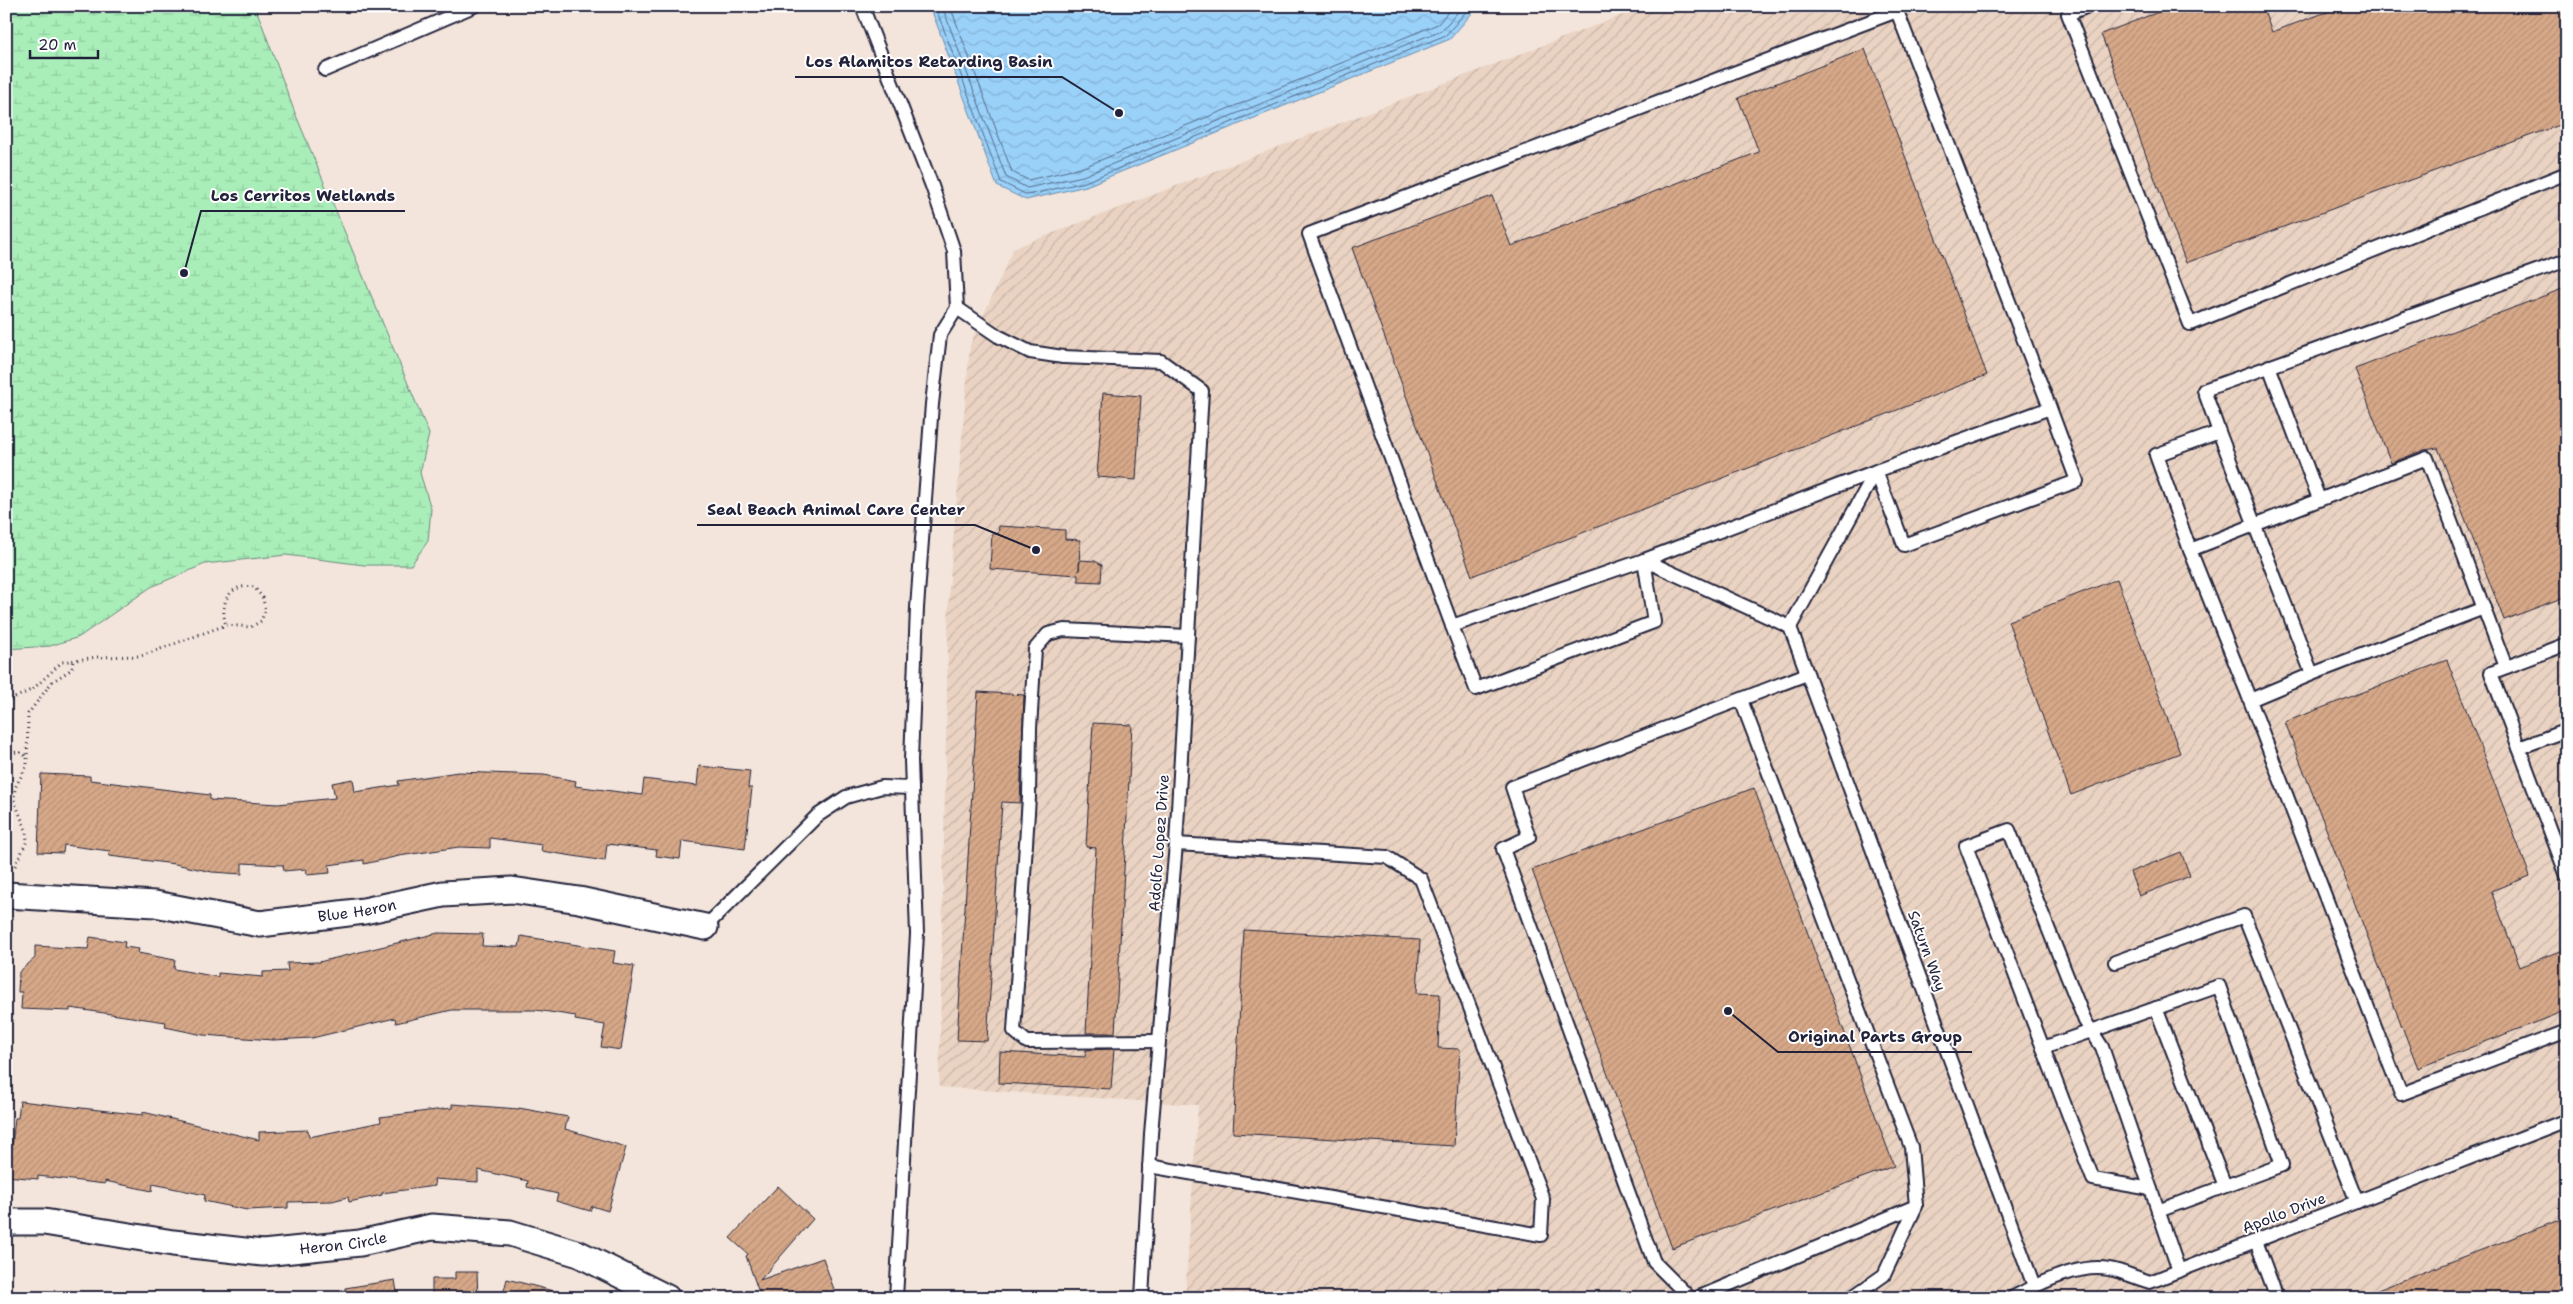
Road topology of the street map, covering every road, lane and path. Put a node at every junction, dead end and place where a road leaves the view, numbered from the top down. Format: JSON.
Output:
{"nodes":[{"id":1,"x":474,"y":6,"type":"edge"},
{"id":2,"x":862,"y":6,"type":"edge"},
{"id":3,"x":2088,"y":6,"type":"edge"},
{"id":4,"x":326,"y":70,"type":"dead end"},
{"id":5,"x":2567,"y":173,"type":"edge"},
{"id":6,"x":2567,"y":260,"type":"edge"},
{"id":7,"x":957,"y":308,"type":"junction"},
{"id":8,"x":2269,"y":366,"type":"junction"},
{"id":9,"x":2050,"y":408,"type":"junction"},
{"id":10,"x":2219,"y":432,"type":"junction"},
{"id":11,"x":1876,"y":471,"type":"junction"},
{"id":12,"x":2319,"y":498,"type":"junction"},
{"id":13,"x":2253,"y":525,"type":"junction"},
{"id":14,"x":2190,"y":550,"type":"junction"},
{"id":15,"x":1644,"y":560,"type":"junction"},
{"id":16,"x":2484,"y":608,"type":"junction"},
{"id":17,"x":226,"y":626,"type":"junction"},
{"id":18,"x":1452,"y":626,"type":"junction"},
{"id":19,"x":1790,"y":627,"type":"junction"},
{"id":20,"x":1188,"y":636,"type":"junction"},
{"id":21,"x":2567,"y":644,"type":"edge"},
{"id":22,"x":73,"y":660,"type":"junction"},
{"id":23,"x":2506,"y":667,"type":"junction"},
{"id":24,"x":1807,"y":674,"type":"junction"},
{"id":25,"x":2312,"y":674,"type":"junction"},
{"id":26,"x":1741,"y":700,"type":"junction"},
{"id":27,"x":2250,"y":700,"type":"junction"},
{"id":28,"x":6,"y":702,"type":"edge"},
{"id":29,"x":2567,"y":730,"type":"edge"},
{"id":30,"x":2519,"y":748,"type":"junction"},
{"id":31,"x":6,"y":757,"type":"edge"},
{"id":32,"x":28,"y":759,"type":"junction"},
{"id":33,"x":912,"y":788,"type":"junction"},
{"id":34,"x":1176,"y":844,"type":"junction"},
{"id":35,"x":15,"y":866,"type":"dead end"},
{"id":36,"x":2567,"y":876,"type":"edge"},
{"id":37,"x":6,"y":895,"type":"edge"},
{"id":38,"x":705,"y":927,"type":"joint"},
{"id":39,"x":2115,"y":962,"type":"dead end"},
{"id":40,"x":2156,"y":1008,"type":"junction"},
{"id":41,"x":2092,"y":1031,"type":"junction"},
{"id":42,"x":2567,"y":1031,"type":"edge"},
{"id":43,"x":1159,"y":1041,"type":"junction"},
{"id":44,"x":2043,"y":1048,"type":"junction"},
{"id":45,"x":2567,"y":1120,"type":"edge"},
{"id":46,"x":1149,"y":1166,"type":"junction"},
{"id":47,"x":2225,"y":1186,"type":"junction"},
{"id":48,"x":2150,"y":1189,"type":"junction"},
{"id":49,"x":2357,"y":1202,"type":"junction"},
{"id":50,"x":1916,"y":1206,"type":"junction"},
{"id":51,"x":2158,"y":1211,"type":"junction"},
{"id":52,"x":6,"y":1222,"type":"edge"},
{"id":53,"x":2256,"y":1241,"type":"junction"},
{"id":54,"x":2179,"y":1271,"type":"junction"},
{"id":55,"x":2034,"y":1286,"type":"junction"},
{"id":56,"x":668,"y":1298,"type":"edge"},
{"id":57,"x":896,"y":1298,"type":"edge"},
{"id":58,"x":1142,"y":1298,"type":"edge"},
{"id":59,"x":1690,"y":1298,"type":"edge"},
{"id":60,"x":1697,"y":1298,"type":"edge"},
{"id":61,"x":1851,"y":1298,"type":"edge"},
{"id":62,"x":2012,"y":1298,"type":"edge"},
{"id":63,"x":2277,"y":1298,"type":"edge"}],
"edges":[{"from":1,"to":4,"type":"lane"},
{"from":2,"to":7,"type":"lane"},
{"from":3,"to":5,"type":"lane"},
{"from":6,"to":8,"type":"lane"},
{"from":7,"to":20,"type":"lane","name":"Adolfo Lopez Drive"},
{"from":7,"to":33,"type":"lane"},
{"from":8,"to":10,"type":"lane"},
{"from":8,"to":12,"type":"lane"},
{"from":9,"to":11,"type":"lane"},
{"from":9,"to":11,"type":"lane"},
{"from":9,"to":18,"type":"lane"},
{"from":10,"to":13,"type":"lane"},
{"from":10,"to":14,"type":"lane"},
{"from":11,"to":15,"type":"lane"},
{"from":11,"to":19,"type":"lane"},
{"from":12,"to":13,"type":"lane"},
{"from":12,"to":16,"type":"lane"},
{"from":13,"to":14,"type":"lane"},
{"from":13,"to":25,"type":"lane"},
{"from":14,"to":27,"type":"lane"},
{"from":15,"to":18,"type":"lane"},
{"from":15,"to":18,"type":"lane"},
{"from":15,"to":19,"type":"lane"},
{"from":16,"to":23,"type":"lane"},
{"from":16,"to":25,"type":"lane"},
{"from":17,"to":17,"type":"path"},
{"from":17,"to":22,"type":"path"},
{"from":19,"to":24,"type":"lane","name":"Saturn Way"},
{"from":20,"to":34,"type":"lane","name":"Adolfo Lopez Drive"},
{"from":20,"to":43,"type":"lane"},
{"from":21,"to":23,"type":"lane"},
{"from":22,"to":28,"type":"path"},
{"from":22,"to":32,"type":"path"},
{"from":23,"to":30,"type":"lane"},
{"from":24,"to":26,"type":"lane"},
{"from":24,"to":55,"type":"lane","name":"Saturn Way"},
{"from":25,"to":27,"type":"lane"},
{"from":26,"to":50,"type":"lane"},
{"from":26,"to":59,"type":"lane"},
{"from":27,"to":42,"type":"lane"},
{"from":29,"to":30,"type":"lane"},
{"from":30,"to":36,"type":"lane"},
{"from":31,"to":32,"type":"path"},
{"from":32,"to":35,"type":"path"},
{"from":33,"to":38,"type":"lane"},
{"from":33,"to":57,"type":"lane"},
{"from":34,"to":43,"type":"lane","name":"Adolfo Lopez Drive"},
{"from":34,"to":46,"type":"lane"},
{"from":37,"to":38,"type":"street","name":"Blue Heron"},
{"from":39,"to":49,"type":"lane"},
{"from":40,"to":41,"type":"lane"},
{"from":40,"to":47,"type":"lane"},
{"from":40,"to":47,"type":"lane"},
{"from":41,"to":44,"type":"lane"},
{"from":41,"to":44,"type":"lane"},
{"from":41,"to":48,"type":"lane"},
{"from":43,"to":46,"type":"lane","name":"Adolfo Lopez Drive"},
{"from":44,"to":48,"type":"lane"},
{"from":45,"to":49,"type":"lane","name":"Apollo Drive"},
{"from":46,"to":58,"type":"lane","name":"Adolfo Lopez Drive"},
{"from":47,"to":51,"type":"lane"},
{"from":48,"to":51,"type":"lane"},
{"from":49,"to":53,"type":"lane","name":"Apollo Drive"},
{"from":50,"to":60,"type":"lane"},
{"from":50,"to":61,"type":"lane"},
{"from":51,"to":54,"type":"lane"},
{"from":52,"to":56,"type":"street","name":"Heron Circle"},
{"from":53,"to":54,"type":"lane","name":"Apollo Drive"},
{"from":53,"to":63,"type":"lane"},
{"from":54,"to":55,"type":"lane","name":"Apollo Drive"},
{"from":55,"to":62,"type":"lane","name":"Apollo Drive"}]}
